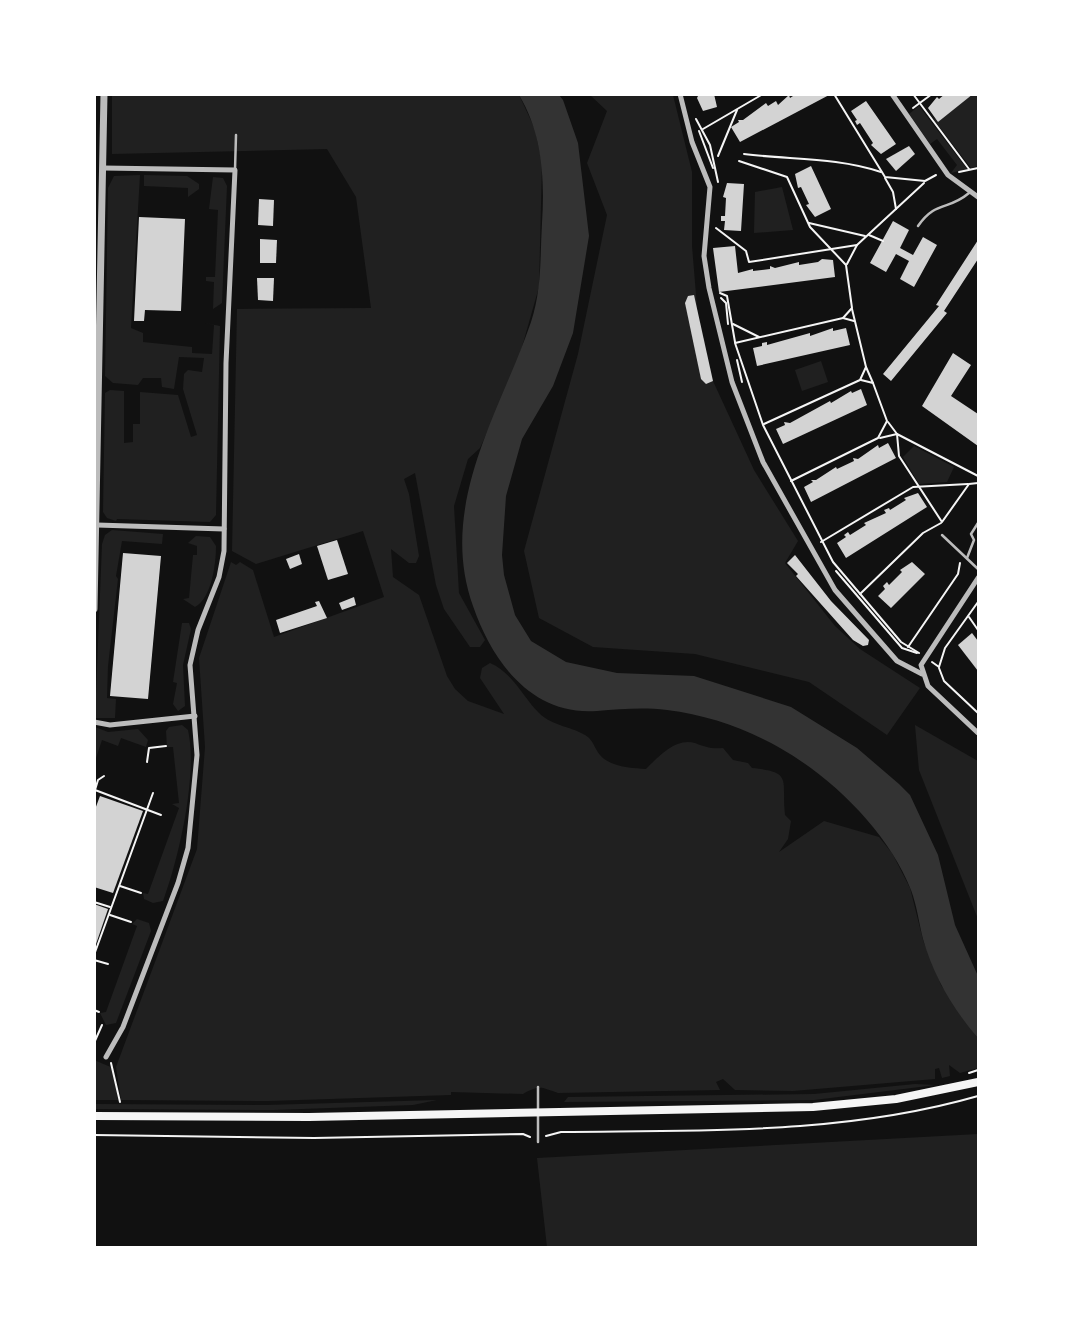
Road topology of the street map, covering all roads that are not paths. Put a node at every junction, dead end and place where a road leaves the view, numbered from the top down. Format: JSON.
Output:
{"nodes":[{"id":1,"x":104,"y":94,"type":"edge"},
{"id":2,"x":680,"y":94,"type":"edge"},
{"id":3,"x":892,"y":94,"type":"edge"},
{"id":4,"x":236,"y":135,"type":"dead end"},
{"id":5,"x":103,"y":168,"type":"junction"},
{"id":6,"x":236,"y":170,"type":"junction"},
{"id":7,"x":970,"y":192,"type":"junction"},
{"id":8,"x":978,"y":197,"type":"edge"},
{"id":9,"x":98,"y":206,"type":"edge"},
{"id":10,"x":918,"y":226,"type":"dead end"},
{"id":11,"x":978,"y":523,"type":"edge"},
{"id":12,"x":97,"y":525,"type":"junction"},
{"id":13,"x":224,"y":529,"type":"junction"},
{"id":14,"x":942,"y":535,"type":"dead end"},
{"id":15,"x":967,"y":558,"type":"junction"},
{"id":16,"x":978,"y":569,"type":"edge"},
{"id":17,"x":978,"y":578,"type":"edge"},
{"id":18,"x":94,"y":609,"type":"edge"},
{"id":19,"x":922,"y":674,"type":"junction"},
{"id":20,"x":195,"y":716,"type":"junction"},
{"id":21,"x":94,"y":722,"type":"edge"},
{"id":22,"x":978,"y":733,"type":"edge"},
{"id":23,"x":106,"y":1057,"type":"road end"},
{"id":24,"x":978,"y":1082,"type":"edge"},
{"id":25,"x":538,"y":1087,"type":"dead end"},
{"id":26,"x":538,"y":1113,"type":"junction"},
{"id":27,"x":94,"y":1116,"type":"edge"},
{"id":28,"x":538,"y":1142,"type":"dead end"}],
"edges":[{"from":1,"to":5,"type":"street"},
{"from":2,"to":19,"type":"street"},
{"from":3,"to":7,"type":"street"},
{"from":4,"to":6,"type":"lane"},
{"from":5,"to":6,"type":"street"},
{"from":5,"to":9,"type":"street"},
{"from":6,"to":13,"type":"street"},
{"from":7,"to":8,"type":"street"},
{"from":7,"to":10,"type":"lane"},
{"from":9,"to":12,"type":"street"},
{"from":11,"to":15,"type":"lane"},
{"from":12,"to":13,"type":"street"},
{"from":12,"to":18,"type":"street"},
{"from":13,"to":20,"type":"street"},
{"from":14,"to":15,"type":"lane"},
{"from":15,"to":16,"type":"lane"},
{"from":17,"to":19,"type":"street"},
{"from":19,"to":22,"type":"street"},
{"from":20,"to":21,"type":"street"},
{"from":20,"to":23,"type":"street"},
{"from":24,"to":26,"type":"main road"},
{"from":25,"to":26,"type":"lane"},
{"from":26,"to":27,"type":"main road"},
{"from":26,"to":28,"type":"lane"}]}
